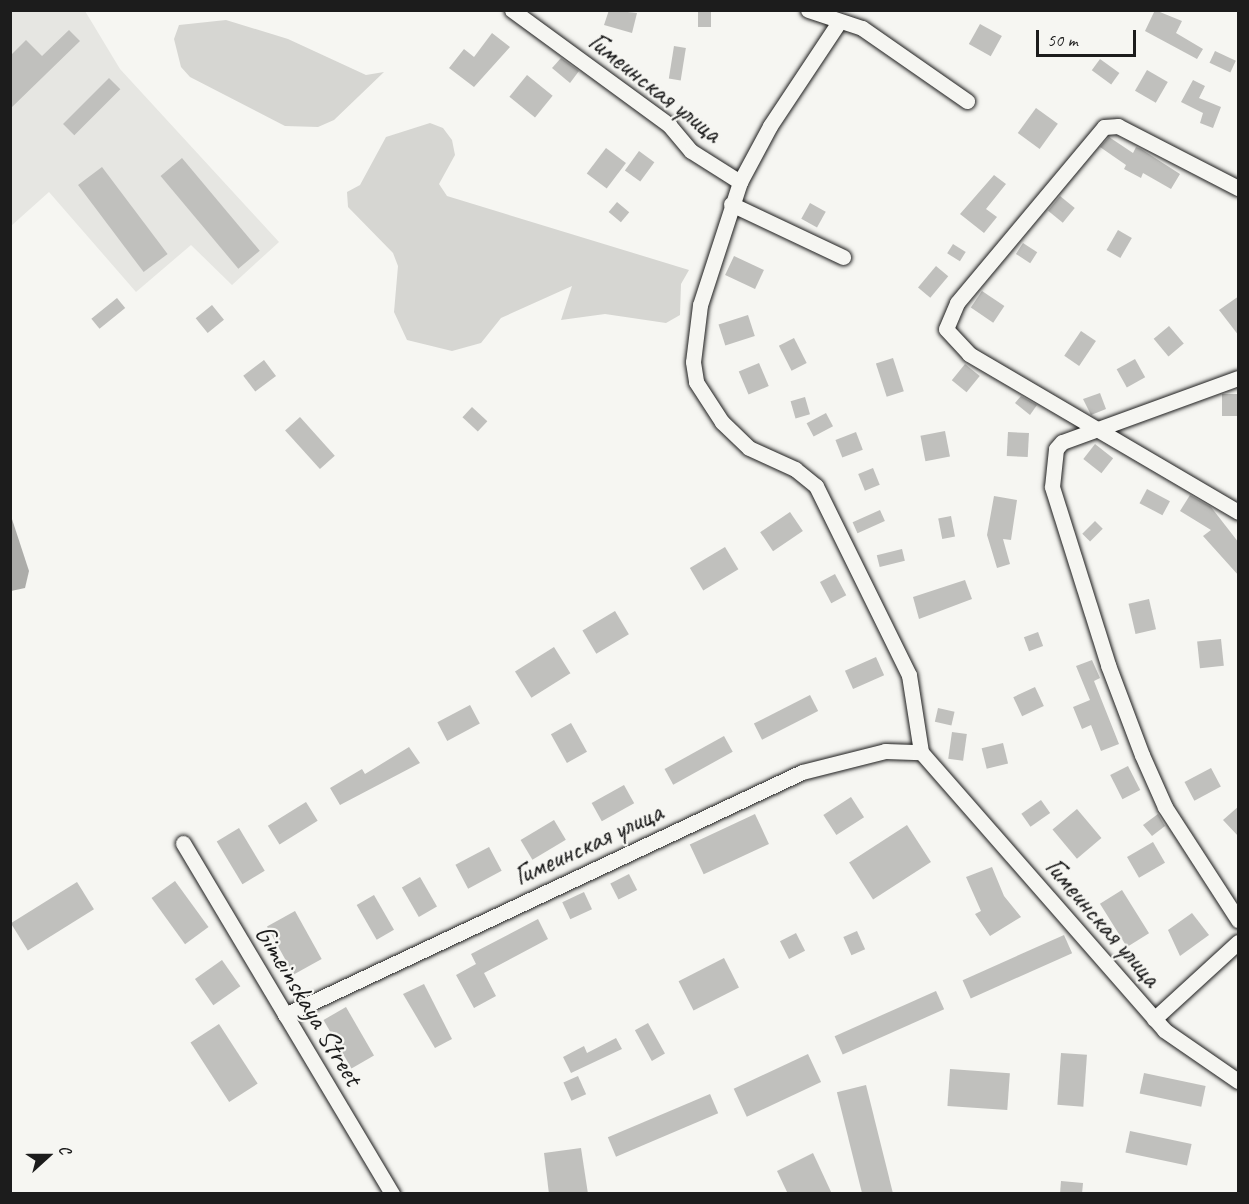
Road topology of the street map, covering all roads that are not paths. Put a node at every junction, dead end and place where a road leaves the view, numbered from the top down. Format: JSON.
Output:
{"nodes":[{"id":1,"x":512,"y":10,"type":"edge"},
{"id":2,"x":808,"y":10,"type":"edge"},
{"id":3,"x":839,"y":22,"type":"junction"},
{"id":4,"x":967,"y":101,"type":"dead end"},
{"id":5,"x":740,"y":182,"type":"junction"},
{"id":6,"x":1239,"y":188,"type":"edge"},
{"id":7,"x":731,"y":204,"type":"junction"},
{"id":8,"x":843,"y":257,"type":"dead end"},
{"id":9,"x":1239,"y":378,"type":"edge"},
{"id":10,"x":1094,"y":428,"type":"junction"},
{"id":11,"x":1239,"y":512,"type":"edge"},
{"id":12,"x":921,"y":752,"type":"junction"},
{"id":13,"x":183,"y":843,"type":"dead end"},
{"id":14,"x":1239,"y":920,"type":"edge"},
{"id":15,"x":1239,"y":942,"type":"edge"},
{"id":16,"x":285,"y":1015,"type":"junction"},
{"id":17,"x":1154,"y":1019,"type":"junction"},
{"id":18,"x":1239,"y":1081,"type":"edge"},
{"id":19,"x":392,"y":1194,"type":"edge"}],
"edges":[{"from":1,"to":5,"type":"street","name":"Гимеинская улица"},
{"from":2,"to":3,"type":"street"},
{"from":3,"to":4,"type":"street"},
{"from":3,"to":5,"type":"street"},
{"from":5,"to":7,"type":"street"},
{"from":6,"to":10,"type":"street"},
{"from":7,"to":8,"type":"street"},
{"from":7,"to":12,"type":"street"},
{"from":9,"to":10,"type":"street"},
{"from":10,"to":11,"type":"street"},
{"from":10,"to":14,"type":"street"},
{"from":12,"to":16,"type":"street","name":"Гимеинская улица"},
{"from":12,"to":17,"type":"street","name":"Гимеинская улица"},
{"from":13,"to":16,"type":"street","name":"Gimeinskaya Street"},
{"from":15,"to":17,"type":"street"},
{"from":16,"to":19,"type":"street","name":"Gimeinskaya Street"},
{"from":17,"to":18,"type":"street","name":"Гимеинская улица"}]}
